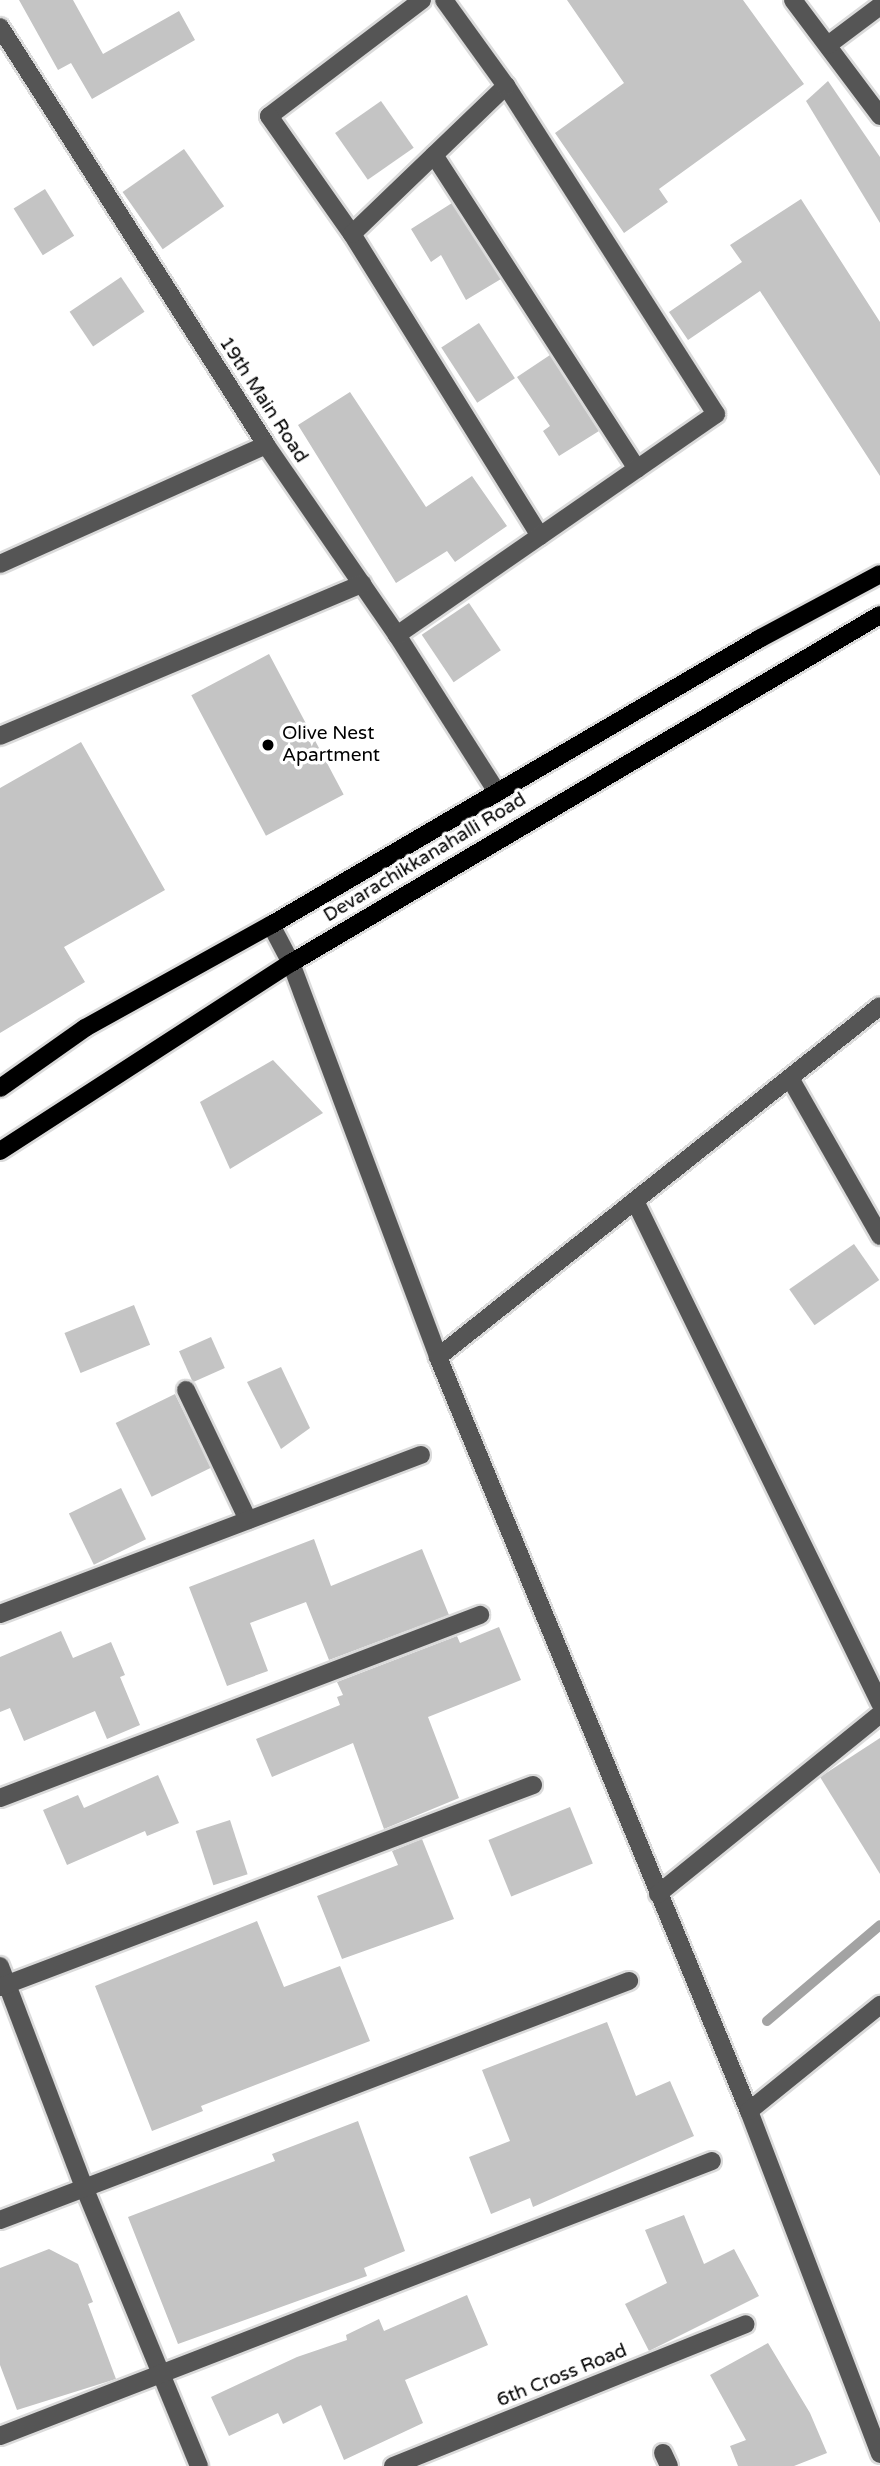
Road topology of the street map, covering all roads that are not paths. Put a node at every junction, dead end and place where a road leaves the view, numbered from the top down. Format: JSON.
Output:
{"nodes":[{"id":1,"x":422,"y":0,"type":"edge"},
{"id":2,"x":444,"y":0,"type":"edge"},
{"id":3,"x":793,"y":0,"type":"edge"},
{"id":4,"x":880,"y":6,"type":"edge"},
{"id":5,"x":0,"y":27,"type":"edge"},
{"id":6,"x":828,"y":45,"type":"junction"},
{"id":7,"x":506,"y":86,"type":"junction"},
{"id":8,"x":880,"y":116,"type":"edge"},
{"id":9,"x":434,"y":155,"type":"junction"},
{"id":10,"x":352,"y":234,"type":"junction"},
{"id":11,"x":266,"y":445,"type":"junction"},
{"id":12,"x":637,"y":469,"type":"junction"},
{"id":13,"x":540,"y":536,"type":"junction"},
{"id":14,"x":0,"y":564,"type":"edge"},
{"id":15,"x":880,"y":574,"type":"edge"},
{"id":16,"x":362,"y":584,"type":"junction"},
{"id":17,"x":880,"y":615,"type":"edge"},
{"id":18,"x":397,"y":635,"type":"junction"},
{"id":19,"x":0,"y":736,"type":"edge"},
{"id":20,"x":497,"y":792,"type":"junction"},
{"id":21,"x":271,"y":925,"type":"junction"},
{"id":22,"x":291,"y":963,"type":"junction"},
{"id":23,"x":880,"y":1006,"type":"edge"},
{"id":24,"x":790,"y":1078,"type":"junction"},
{"id":25,"x":0,"y":1088,"type":"edge"},
{"id":26,"x":0,"y":1151,"type":"edge"},
{"id":27,"x":635,"y":1201,"type":"junction"},
{"id":28,"x":880,"y":1236,"type":"edge"},
{"id":29,"x":438,"y":1357,"type":"junction"},
{"id":30,"x":187,"y":1390,"type":"dead end"},
{"id":31,"x":421,"y":1455,"type":"dead end"},
{"id":32,"x":248,"y":1520,"type":"junction"},
{"id":33,"x":0,"y":1614,"type":"edge"},
{"id":34,"x":480,"y":1615,"type":"dead end"},
{"id":35,"x":880,"y":1703,"type":"edge"},
{"id":36,"x":880,"y":1714,"type":"edge"},
{"id":37,"x":533,"y":1785,"type":"dead end"},
{"id":38,"x":0,"y":1798,"type":"edge"},
{"id":39,"x":658,"y":1894,"type":"junction"},
{"id":40,"x":0,"y":1966,"type":"edge"},
{"id":41,"x":629,"y":1981,"type":"dead end"},
{"id":42,"x":3,"y":1986,"type":"edge"},
{"id":43,"x":880,"y":2005,"type":"edge"},
{"id":44,"x":749,"y":2111,"type":"junction"},
{"id":45,"x":712,"y":2161,"type":"dead end"},
{"id":46,"x":84,"y":2188,"type":"junction"},
{"id":47,"x":0,"y":2220,"type":"edge"},
{"id":48,"x":746,"y":2324,"type":"dead end"},
{"id":49,"x":161,"y":2370,"type":"junction"},
{"id":50,"x":0,"y":2436,"type":"edge"},
{"id":51,"x":880,"y":2454,"type":"edge"},
{"id":52,"x":200,"y":2466,"type":"edge"},
{"id":53,"x":393,"y":2466,"type":"edge"}],
"edges":[{"from":1,"to":10,"type":"street"},
{"from":2,"to":7,"type":"street"},
{"from":3,"to":6,"type":"street"},
{"from":4,"to":6,"type":"street"},
{"from":5,"to":11,"type":"street","name":"19th Main Road"},
{"from":6,"to":8,"type":"street"},
{"from":7,"to":9,"type":"street"},
{"from":7,"to":12,"type":"street"},
{"from":9,"to":10,"type":"street"},
{"from":9,"to":12,"type":"street"},
{"from":10,"to":13,"type":"street"},
{"from":11,"to":14,"type":"street"},
{"from":11,"to":16,"type":"street","name":"19th Main Road"},
{"from":12,"to":13,"type":"street"},
{"from":13,"to":18,"type":"street"},
{"from":15,"to":20,"type":"main road","name":"Devarachikkanahalli Road"},
{"from":16,"to":18,"type":"street","name":"19th Main Road"},
{"from":16,"to":19,"type":"street"},
{"from":17,"to":22,"type":"main road","name":"Devarachikkanahalli Road"},
{"from":18,"to":20,"type":"street","name":"19th Main Road"},
{"from":20,"to":21,"type":"main road","name":"Devarachikkanahalli Road"},
{"from":21,"to":22,"type":"street"},
{"from":21,"to":25,"type":"main road","name":"Devarachikkanahalli Road"},
{"from":22,"to":26,"type":"main road","name":"Devarachikkanahalli Road"},
{"from":22,"to":29,"type":"street"},
{"from":23,"to":24,"type":"street"},
{"from":24,"to":27,"type":"street"},
{"from":24,"to":28,"type":"street"},
{"from":27,"to":29,"type":"street"},
{"from":27,"to":35,"type":"street"},
{"from":29,"to":39,"type":"street"},
{"from":30,"to":32,"type":"street"},
{"from":31,"to":32,"type":"street"},
{"from":32,"to":33,"type":"street"},
{"from":34,"to":38,"type":"street"},
{"from":36,"to":39,"type":"street"},
{"from":37,"to":42,"type":"street"},
{"from":39,"to":44,"type":"street"},
{"from":40,"to":42,"type":"street"},
{"from":41,"to":46,"type":"street"},
{"from":42,"to":46,"type":"street"},
{"from":43,"to":44,"type":"street"},
{"from":44,"to":51,"type":"street"},
{"from":45,"to":49,"type":"street"},
{"from":46,"to":47,"type":"street"},
{"from":46,"to":49,"type":"street"},
{"from":48,"to":53,"type":"street","name":"6th Cross Road"},
{"from":49,"to":50,"type":"street"},
{"from":49,"to":52,"type":"street"}]}
